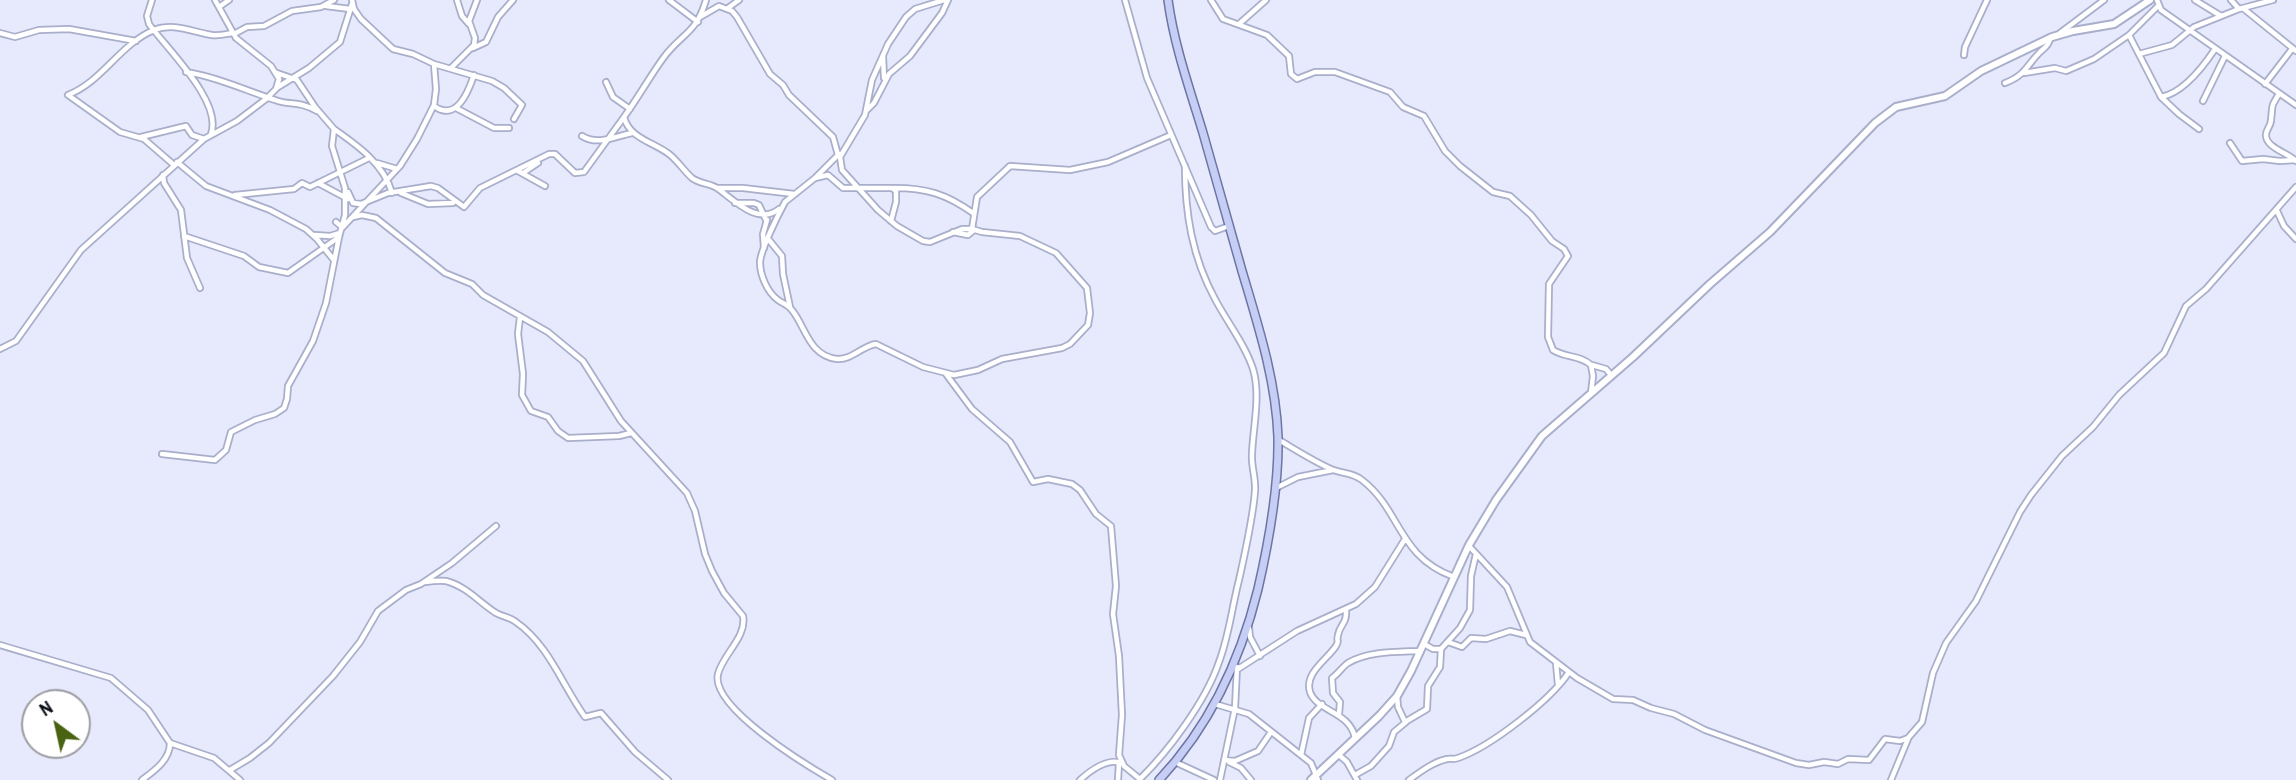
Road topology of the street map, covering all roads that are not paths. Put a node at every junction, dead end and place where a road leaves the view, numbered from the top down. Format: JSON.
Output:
{"nodes":[{"id":1,"x":152,"y":0,"type":"edge"},
{"id":2,"x":215,"y":0,"type":"edge"},
{"id":3,"x":229,"y":0,"type":"edge"},
{"id":4,"x":334,"y":0,"type":"edge"},
{"id":5,"x":457,"y":0,"type":"edge"},
{"id":6,"x":477,"y":0,"type":"edge"},
{"id":7,"x":513,"y":0,"type":"edge"},
{"id":8,"x":669,"y":0,"type":"edge"},
{"id":9,"x":706,"y":0,"type":"edge"},
{"id":10,"x":739,"y":0,"type":"edge"},
{"id":11,"x":946,"y":0,"type":"edge"},
{"id":12,"x":1125,"y":0,"type":"edge"},
{"id":13,"x":1168,"y":0,"type":"edge"},
{"id":14,"x":1211,"y":0,"type":"edge"},
{"id":15,"x":1266,"y":0,"type":"edge"},
{"id":16,"x":1987,"y":0,"type":"edge"},
{"id":17,"x":2104,"y":0,"type":"edge"},
{"id":18,"x":2150,"y":0,"type":"edge"},
{"id":19,"x":2195,"y":0,"type":"edge"},
{"id":20,"x":2231,"y":0,"type":"edge"},
{"id":21,"x":2273,"y":0,"type":"edge"},
{"id":22,"x":2157,"y":3,"type":"edge"},
{"id":23,"x":352,"y":4,"type":"edge"},
{"id":24,"x":325,"y":6,"type":"junction"},
{"id":25,"x":219,"y":7,"type":"junction"},
{"id":26,"x":727,"y":8,"type":"junction"},
{"id":27,"x":2241,"y":9,"type":"junction"},
{"id":28,"x":2221,"y":16,"type":"junction"},
{"id":29,"x":699,"y":19,"type":"junction"},
{"id":30,"x":469,"y":24,"type":"junction"},
{"id":31,"x":1239,"y":24,"type":"junction"},
{"id":32,"x":153,"y":30,"type":"junction"},
{"id":33,"x":2188,"y":30,"type":"junction"},
{"id":34,"x":0,"y":33,"type":"edge"},
{"id":35,"x":234,"y":34,"type":"junction"},
{"id":36,"x":2129,"y":34,"type":"junction"},
{"id":37,"x":222,"y":35,"type":"junction"},
{"id":38,"x":2051,"y":38,"type":"junction"},
{"id":39,"x":138,"y":40,"type":"junction"},
{"id":40,"x":238,"y":40,"type":"junction"},
{"id":41,"x":472,"y":49,"type":"junction"},
{"id":42,"x":2215,"y":49,"type":"junction"},
{"id":43,"x":2294,"y":50,"type":"edge"},
{"id":44,"x":2139,"y":54,"type":"junction"},
{"id":45,"x":883,"y":55,"type":"junction"},
{"id":46,"x":1964,"y":55,"type":"dead end"},
{"id":47,"x":2225,"y":56,"type":"junction"},
{"id":48,"x":434,"y":64,"type":"junction"},
{"id":49,"x":450,"y":68,"type":"junction"},
{"id":50,"x":186,"y":72,"type":"junction"},
{"id":51,"x":276,"y":73,"type":"junction"},
{"id":52,"x":2024,"y":73,"type":"junction"},
{"id":53,"x":474,"y":75,"type":"junction"},
{"id":54,"x":294,"y":78,"type":"junction"},
{"id":55,"x":606,"y":82,"type":"dead end"},
{"id":56,"x":884,"y":82,"type":"junction"},
{"id":57,"x":2005,"y":83,"type":"dead end"},
{"id":58,"x":2265,"y":84,"type":"junction"},
{"id":59,"x":276,"y":89,"type":"junction"},
{"id":60,"x":2279,"y":94,"type":"junction"},
{"id":61,"x":268,"y":97,"type":"junction"},
{"id":62,"x":2161,"y":97,"type":"junction"},
{"id":63,"x":2203,"y":101,"type":"dead end"},
{"id":64,"x":434,"y":105,"type":"junction"},
{"id":65,"x":2296,"y":105,"type":"edge"},
{"id":66,"x":456,"y":108,"type":"junction"},
{"id":67,"x":630,"y":109,"type":"junction"},
{"id":68,"x":867,"y":110,"type":"junction"},
{"id":69,"x":320,"y":113,"type":"junction"},
{"id":70,"x":624,"y":117,"type":"junction"},
{"id":71,"x":514,"y":119,"type":"dead end"},
{"id":72,"x":509,"y":128,"type":"dead end"},
{"id":73,"x":334,"y":129,"type":"junction"},
{"id":74,"x":2199,"y":129,"type":"dead end"},
{"id":75,"x":632,"y":133,"type":"junction"},
{"id":76,"x":211,"y":135,"type":"junction"},
{"id":77,"x":1171,"y":135,"type":"junction"},
{"id":78,"x":582,"y":136,"type":"dead end"},
{"id":79,"x":140,"y":137,"type":"junction"},
{"id":80,"x":204,"y":139,"type":"junction"},
{"id":81,"x":608,"y":139,"type":"junction"},
{"id":82,"x":2230,"y":143,"type":"dead end"},
{"id":83,"x":838,"y":155,"type":"junction"},
{"id":84,"x":370,"y":160,"type":"junction"},
{"id":85,"x":2295,"y":160,"type":"edge"},
{"id":86,"x":175,"y":163,"type":"junction"},
{"id":87,"x":1185,"y":166,"type":"junction"},
{"id":88,"x":397,"y":169,"type":"junction"},
{"id":89,"x":842,"y":170,"type":"junction"},
{"id":90,"x":520,"y":172,"type":"junction"},
{"id":91,"x":342,"y":174,"type":"junction"},
{"id":92,"x":163,"y":175,"type":"junction"},
{"id":93,"x":387,"y":178,"type":"junction"},
{"id":94,"x":815,"y":178,"type":"junction"},
{"id":95,"x":318,"y":183,"type":"junction"},
{"id":96,"x":545,"y":186,"type":"dead end"},
{"id":97,"x":2296,"y":187,"type":"edge"},
{"id":98,"x":345,"y":188,"type":"junction"},
{"id":99,"x":717,"y":188,"type":"junction"},
{"id":100,"x":892,"y":188,"type":"junction"},
{"id":101,"x":858,"y":190,"type":"junction"},
{"id":102,"x":392,"y":192,"type":"junction"},
{"id":103,"x":401,"y":192,"type":"junction"},
{"id":104,"x":795,"y":194,"type":"junction"},
{"id":105,"x":234,"y":195,"type":"junction"},
{"id":106,"x":346,"y":197,"type":"junction"},
{"id":107,"x":368,"y":202,"type":"junction"},
{"id":108,"x":785,"y":202,"type":"junction"},
{"id":109,"x":353,"y":203,"type":"junction"},
{"id":110,"x":457,"y":204,"type":"junction"},
{"id":111,"x":2276,"y":210,"type":"junction"},
{"id":112,"x":360,"y":213,"type":"junction"},
{"id":113,"x":974,"y":214,"type":"junction"},
{"id":114,"x":765,"y":218,"type":"junction"},
{"id":115,"x":891,"y":220,"type":"junction"},
{"id":116,"x":336,"y":222,"type":"dead end"},
{"id":117,"x":1229,"y":226,"type":"junction"},
{"id":118,"x":973,"y":229,"type":"junction"},
{"id":119,"x":341,"y":231,"type":"junction"},
{"id":120,"x":314,"y":235,"type":"junction"},
{"id":121,"x":184,"y":236,"type":"junction"},
{"id":122,"x":2296,"y":239,"type":"edge"},
{"id":123,"x":769,"y":240,"type":"junction"},
{"id":124,"x":323,"y":246,"type":"junction"},
{"id":125,"x":764,"y":248,"type":"junction"},
{"id":126,"x":334,"y":260,"type":"junction"},
{"id":127,"x":200,"y":288,"type":"dead end"},
{"id":128,"x":790,"y":307,"type":"junction"},
{"id":129,"x":520,"y":317,"type":"junction"},
{"id":130,"x":0,"y":349,"type":"edge"},
{"id":131,"x":1591,"y":365,"type":"junction"},
{"id":132,"x":946,"y":374,"type":"junction"},
{"id":133,"x":1612,"y":376,"type":"junction"},
{"id":134,"x":1591,"y":393,"type":"junction"},
{"id":135,"x":632,"y":433,"type":"junction"},
{"id":136,"x":1278,"y":439,"type":"junction"},
{"id":137,"x":162,"y":454,"type":"dead end"},
{"id":138,"x":1333,"y":470,"type":"junction"},
{"id":139,"x":1275,"y":488,"type":"junction"},
{"id":140,"x":496,"y":526,"type":"dead end"},
{"id":141,"x":1405,"y":539,"type":"junction"},
{"id":142,"x":1469,"y":545,"type":"junction"},
{"id":143,"x":1476,"y":554,"type":"junction"},
{"id":144,"x":1454,"y":577,"type":"junction"},
{"id":145,"x":424,"y":582,"type":"junction"},
{"id":146,"x":1346,"y":610,"type":"junction"},
{"id":147,"x":1248,"y":627,"type":"junction"},
{"id":148,"x":1526,"y":635,"type":"junction"},
{"id":149,"x":1448,"y":642,"type":"junction"},
{"id":150,"x":1424,"y":644,"type":"junction"},
{"id":151,"x":0,"y":645,"type":"edge"},
{"id":152,"x":1441,"y":649,"type":"junction"},
{"id":153,"x":1420,"y":651,"type":"junction"},
{"id":154,"x":1260,"y":656,"type":"junction"},
{"id":155,"x":1237,"y":660,"type":"junction"},
{"id":156,"x":1556,"y":662,"type":"junction"},
{"id":157,"x":1238,"y":669,"type":"junction"},
{"id":158,"x":1569,"y":671,"type":"junction"},
{"id":159,"x":1558,"y":686,"type":"junction"},
{"id":160,"x":1397,"y":696,"type":"junction"},
{"id":161,"x":1215,"y":704,"type":"junction"},
{"id":162,"x":1322,"y":704,"type":"junction"},
{"id":163,"x":1234,"y":708,"type":"junction"},
{"id":164,"x":1339,"y":715,"type":"junction"},
{"id":165,"x":1406,"y":722,"type":"junction"},
{"id":166,"x":1271,"y":732,"type":"junction"},
{"id":167,"x":1908,"y":737,"type":"junction"},
{"id":168,"x":1355,"y":738,"type":"junction"},
{"id":169,"x":170,"y":743,"type":"junction"},
{"id":170,"x":1338,"y":754,"type":"junction"},
{"id":171,"x":1301,"y":755,"type":"junction"},
{"id":172,"x":1226,"y":761,"type":"junction"},
{"id":173,"x":1175,"y":762,"type":"junction"},
{"id":174,"x":1120,"y":763,"type":"junction"},
{"id":175,"x":230,"y":770,"type":"junction"},
{"id":176,"x":1356,"y":777,"type":"edge"},
{"id":177,"x":1315,"y":778,"type":"edge"},
{"id":178,"x":829,"y":779,"type":"edge"},
{"id":179,"x":1139,"y":779,"type":"edge"},
{"id":180,"x":142,"y":780,"type":"edge"},
{"id":181,"x":240,"y":780,"type":"edge"},
{"id":182,"x":668,"y":780,"type":"edge"},
{"id":183,"x":1080,"y":780,"type":"edge"},
{"id":184,"x":1118,"y":780,"type":"edge"},
{"id":185,"x":1159,"y":780,"type":"edge"},
{"id":186,"x":1214,"y":780,"type":"edge"},
{"id":187,"x":1220,"y":780,"type":"edge"},
{"id":188,"x":1251,"y":780,"type":"edge"},
{"id":189,"x":1409,"y":780,"type":"edge"},
{"id":190,"x":1891,"y":780,"type":"edge"}],
"edges":[{"from":1,"to":32,"type":"street"},
{"from":2,"to":25,"type":"street"},
{"from":3,"to":25,"type":"street"},
{"from":4,"to":24,"type":"street"},
{"from":5,"to":30,"type":"street"},
{"from":6,"to":30,"type":"street"},
{"from":7,"to":41,"type":"street"},
{"from":8,"to":29,"type":"street"},
{"from":9,"to":29,"type":"street"},
{"from":10,"to":26,"type":"street"},
{"from":11,"to":45,"type":"street"},
{"from":11,"to":56,"type":"street"},
{"from":12,"to":77,"type":"street"},
{"from":13,"to":117,"type":"main road"},
{"from":14,"to":31,"type":"street"},
{"from":15,"to":31,"type":"street"},
{"from":16,"to":46,"type":"street"},
{"from":17,"to":38,"type":"street"},
{"from":18,"to":38,"type":"street"},
{"from":19,"to":28,"type":"street"},
{"from":20,"to":27,"type":"street"},
{"from":21,"to":27,"type":"street"},
{"from":22,"to":33,"type":"street"},
{"from":22,"to":36,"type":"street"},
{"from":23,"to":24,"type":"street"},
{"from":23,"to":48,"type":"street"},
{"from":23,"to":54,"type":"street"},
{"from":24,"to":35,"type":"street"},
{"from":25,"to":35,"type":"street"},
{"from":26,"to":29,"type":"street"},
{"from":26,"to":83,"type":"street"},
{"from":27,"to":28,"type":"street"},
{"from":27,"to":43,"type":"street"},
{"from":28,"to":33,"type":"street"},
{"from":29,"to":67,"type":"street"},
{"from":30,"to":41,"type":"street"},
{"from":31,"to":131,"type":"street"},
{"from":32,"to":37,"type":"street"},
{"from":32,"to":39,"type":"street"},
{"from":32,"to":50,"type":"street"},
{"from":33,"to":42,"type":"street"},
{"from":33,"to":44,"type":"street"},
{"from":34,"to":39,"type":"street"},
{"from":35,"to":37,"type":"street"},
{"from":35,"to":40,"type":"street"},
{"from":36,"to":44,"type":"street"},
{"from":36,"to":52,"type":"street"},
{"from":37,"to":40,"type":"street"},
{"from":38,"to":52,"type":"street"},
{"from":38,"to":133,"type":"street"},
{"from":39,"to":79,"type":"street"},
{"from":40,"to":51,"type":"street"},
{"from":41,"to":49,"type":"street"},
{"from":42,"to":47,"type":"street"},
{"from":42,"to":62,"type":"street"},
{"from":43,"to":58,"type":"street"},
{"from":44,"to":62,"type":"street"},
{"from":45,"to":56,"type":"street"},
{"from":45,"to":68,"type":"street"},
{"from":47,"to":58,"type":"street"},
{"from":47,"to":63,"type":"street"},
{"from":48,"to":49,"type":"street"},
{"from":48,"to":64,"type":"street"},
{"from":49,"to":53,"type":"street"},
{"from":50,"to":61,"type":"street"},
{"from":50,"to":76,"type":"street"},
{"from":51,"to":54,"type":"street"},
{"from":51,"to":59,"type":"street"},
{"from":52,"to":57,"type":"street"},
{"from":53,"to":66,"type":"street"},
{"from":53,"to":71,"type":"street"},
{"from":54,"to":59,"type":"street"},
{"from":54,"to":69,"type":"street"},
{"from":55,"to":67,"type":"street"},
{"from":56,"to":68,"type":"street"},
{"from":58,"to":60,"type":"street"},
{"from":59,"to":61,"type":"street"},
{"from":60,"to":65,"type":"street"},
{"from":60,"to":85,"type":"street"},
{"from":61,"to":69,"type":"street"},
{"from":61,"to":76,"type":"street"},
{"from":62,"to":74,"type":"street"},
{"from":64,"to":66,"type":"street"},
{"from":64,"to":88,"type":"street"},
{"from":66,"to":72,"type":"street"},
{"from":67,"to":70,"type":"street"},
{"from":68,"to":83,"type":"street"},
{"from":69,"to":73,"type":"street"},
{"from":70,"to":75,"type":"street"},
{"from":70,"to":81,"type":"street"},
{"from":73,"to":84,"type":"street"},
{"from":73,"to":91,"type":"street"},
{"from":75,"to":81,"type":"street"},
{"from":75,"to":99,"type":"street"},
{"from":76,"to":80,"type":"street"},
{"from":77,"to":87,"type":"street"},
{"from":77,"to":113,"type":"street"},
{"from":78,"to":81,"type":"street"},
{"from":79,"to":80,"type":"street"},
{"from":79,"to":86,"type":"street"},
{"from":80,"to":86,"type":"street"},
{"from":81,"to":90,"type":"street"},
{"from":82,"to":85,"type":"street"},
{"from":83,"to":89,"type":"street"},
{"from":83,"to":89,"type":"street"},
{"from":83,"to":94,"type":"street"},
{"from":84,"to":88,"type":"street"},
{"from":84,"to":91,"type":"street"},
{"from":84,"to":93,"type":"street"},
{"from":86,"to":92,"type":"street"},
{"from":86,"to":105,"type":"street"},
{"from":87,"to":117,"type":"street"},
{"from":87,"to":179,"type":"street"},
{"from":88,"to":93,"type":"street"},
{"from":89,"to":101,"type":"street"},
{"from":90,"to":96,"type":"street"},
{"from":90,"to":110,"type":"street"},
{"from":91,"to":95,"type":"street"},
{"from":91,"to":98,"type":"street"},
{"from":92,"to":121,"type":"street"},
{"from":92,"to":130,"type":"street"},
{"from":93,"to":102,"type":"street"},
{"from":93,"to":107,"type":"street"},
{"from":94,"to":101,"type":"street"},
{"from":94,"to":104,"type":"street"},
{"from":95,"to":105,"type":"street"},
{"from":95,"to":106,"type":"street"},
{"from":97,"to":111,"type":"street"},
{"from":98,"to":106,"type":"street"},
{"from":98,"to":109,"type":"street"},
{"from":99,"to":104,"type":"street"},
{"from":99,"to":114,"type":"street"},
{"from":100,"to":101,"type":"street"},
{"from":100,"to":113,"type":"street"},
{"from":100,"to":115,"type":"street"},
{"from":101,"to":115,"type":"street"},
{"from":102,"to":103,"type":"street"},
{"from":102,"to":107,"type":"street"},
{"from":103,"to":110,"type":"street"},
{"from":103,"to":110,"type":"street"},
{"from":104,"to":108,"type":"street"},
{"from":105,"to":120,"type":"street"},
{"from":106,"to":109,"type":"street"},
{"from":106,"to":119,"type":"street"},
{"from":107,"to":109,"type":"street"},
{"from":107,"to":112,"type":"street"},
{"from":108,"to":114,"type":"street"},
{"from":108,"to":123,"type":"street"},
{"from":109,"to":112,"type":"street"},
{"from":111,"to":122,"type":"street"},
{"from":111,"to":167,"type":"street"},
{"from":112,"to":119,"type":"street"},
{"from":112,"to":129,"type":"street"},
{"from":113,"to":118,"type":"street"},
{"from":114,"to":125,"type":"street"},
{"from":115,"to":118,"type":"street"},
{"from":116,"to":119,"type":"street"},
{"from":117,"to":136,"type":"main road"},
{"from":118,"to":132,"type":"street"},
{"from":119,"to":120,"type":"street"},
{"from":119,"to":124,"type":"street"},
{"from":119,"to":126,"type":"street"},
{"from":120,"to":124,"type":"street"},
{"from":121,"to":124,"type":"street"},
{"from":121,"to":127,"type":"street"},
{"from":123,"to":125,"type":"street"},
{"from":123,"to":128,"type":"street"},
{"from":124,"to":126,"type":"street"},
{"from":125,"to":128,"type":"street"},
{"from":126,"to":137,"type":"street"},
{"from":128,"to":132,"type":"street"},
{"from":129,"to":135,"type":"street"},
{"from":129,"to":135,"type":"street"},
{"from":131,"to":133,"type":"street"},
{"from":131,"to":134,"type":"street"},
{"from":132,"to":174,"type":"street"},
{"from":133,"to":134,"type":"street"},
{"from":134,"to":142,"type":"street"},
{"from":135,"to":178,"type":"street"},
{"from":136,"to":138,"type":"street"},
{"from":136,"to":139,"type":"main road"},
{"from":138,"to":139,"type":"street"},
{"from":138,"to":141,"type":"street"},
{"from":139,"to":147,"type":"main road"},
{"from":140,"to":145,"type":"street"},
{"from":141,"to":144,"type":"street"},
{"from":141,"to":146,"type":"street"},
{"from":142,"to":143,"type":"street"},
{"from":142,"to":144,"type":"street"},
{"from":143,"to":148,"type":"street"},
{"from":143,"to":149,"type":"street"},
{"from":144,"to":150,"type":"street"},
{"from":145,"to":175,"type":"street"},
{"from":145,"to":182,"type":"street"},
{"from":146,"to":154,"type":"street"},
{"from":146,"to":162,"type":"street"},
{"from":147,"to":154,"type":"street"},
{"from":147,"to":155,"type":"main road"},
{"from":148,"to":149,"type":"street"},
{"from":148,"to":156,"type":"street"},
{"from":149,"to":152,"type":"street"},
{"from":150,"to":152,"type":"street"},
{"from":150,"to":153,"type":"street"},
{"from":151,"to":169,"type":"street"},
{"from":152,"to":165,"type":"street"},
{"from":153,"to":160,"type":"street"},
{"from":153,"to":164,"type":"street"},
{"from":154,"to":157,"type":"street"},
{"from":155,"to":157,"type":"street"},
{"from":155,"to":161,"type":"main road"},
{"from":156,"to":158,"type":"street"},
{"from":156,"to":159,"type":"street"},
{"from":157,"to":163,"type":"street"},
{"from":158,"to":159,"type":"street"},
{"from":158,"to":167,"type":"street"},
{"from":159,"to":189,"type":"street"},
{"from":160,"to":165,"type":"street"},
{"from":160,"to":168,"type":"street"},
{"from":161,"to":163,"type":"street"},
{"from":161,"to":173,"type":"main road"},
{"from":162,"to":164,"type":"street"},
{"from":162,"to":171,"type":"street"},
{"from":163,"to":166,"type":"street"},
{"from":163,"to":172,"type":"street"},
{"from":164,"to":168,"type":"street"},
{"from":165,"to":176,"type":"street"},
{"from":166,"to":171,"type":"street"},
{"from":166,"to":172,"type":"street"},
{"from":167,"to":190,"type":"street"},
{"from":168,"to":170,"type":"street"},
{"from":169,"to":175,"type":"street"},
{"from":169,"to":180,"type":"street"},
{"from":170,"to":176,"type":"street"},
{"from":170,"to":177,"type":"street"},
{"from":171,"to":177,"type":"street"},
{"from":172,"to":187,"type":"street"},
{"from":172,"to":188,"type":"street"},
{"from":173,"to":185,"type":"main road"},
{"from":173,"to":186,"type":"street"},
{"from":174,"to":179,"type":"street"},
{"from":174,"to":183,"type":"street"},
{"from":174,"to":184,"type":"street"},
{"from":175,"to":181,"type":"street"}]}
